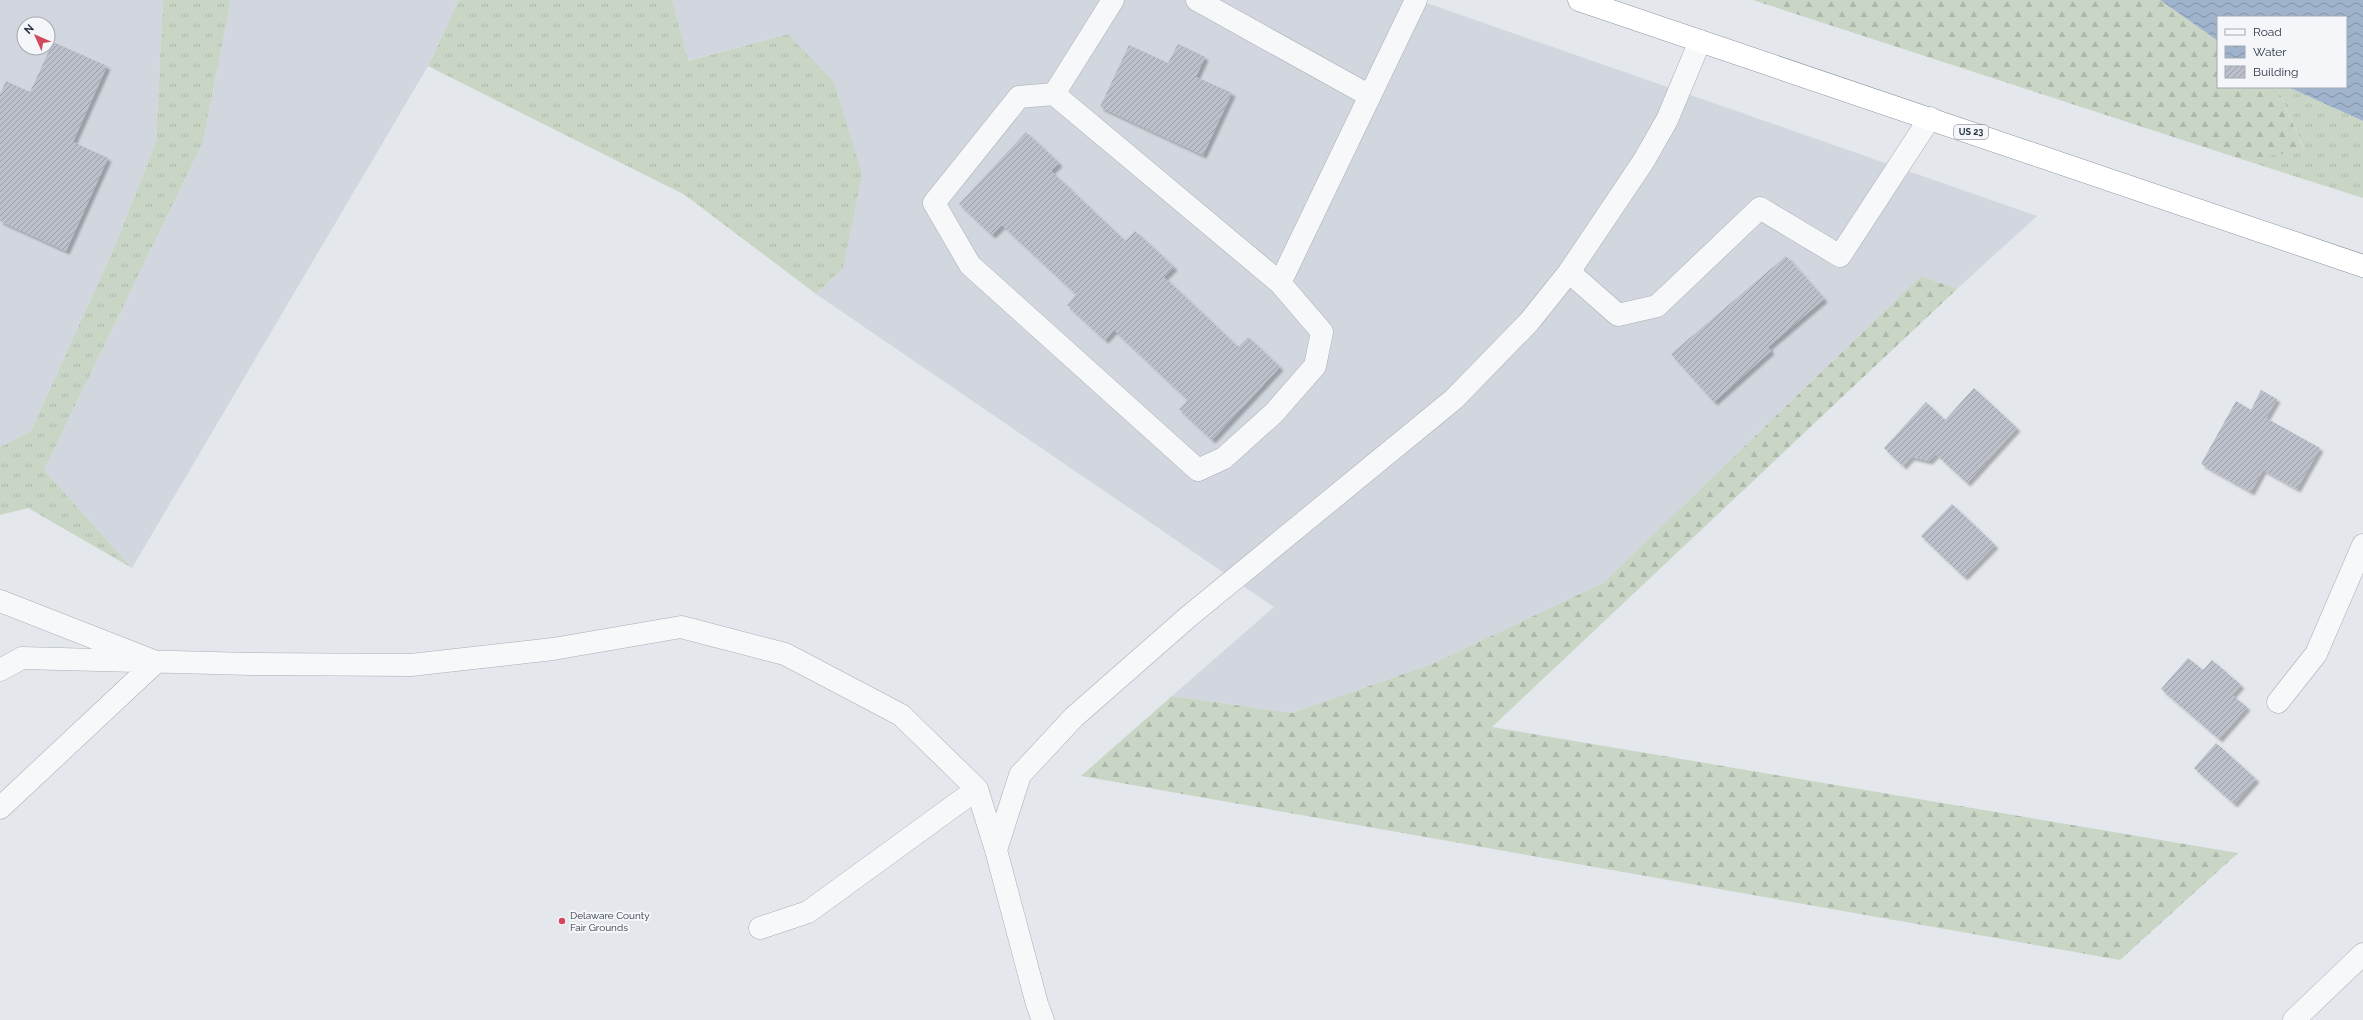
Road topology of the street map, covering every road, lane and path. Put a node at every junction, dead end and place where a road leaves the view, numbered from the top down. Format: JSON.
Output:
{"nodes":[{"id":1,"x":1113,"y":0,"type":"edge"},
{"id":2,"x":1197,"y":0,"type":"edge"},
{"id":3,"x":1416,"y":0,"type":"edge"},
{"id":4,"x":1579,"y":0,"type":"edge"},
{"id":5,"x":1700,"y":41,"type":"junction"},
{"id":6,"x":1054,"y":94,"type":"junction"},
{"id":7,"x":1370,"y":96,"type":"junction"},
{"id":8,"x":1930,"y":118,"type":"junction"},
{"id":9,"x":2363,"y":266,"type":"edge"},
{"id":10,"x":1569,"y":272,"type":"junction"},
{"id":11,"x":1280,"y":283,"type":"junction"},
{"id":12,"x":2363,"y":545,"type":"edge"},
{"id":13,"x":0,"y":600,"type":"edge"},
{"id":14,"x":156,"y":662,"type":"junction"},
{"id":15,"x":0,"y":670,"type":"edge"},
{"id":16,"x":2278,"y":702,"type":"dead end"},
{"id":17,"x":977,"y":789,"type":"junction"},
{"id":18,"x":0,"y":808,"type":"edge"},
{"id":19,"x":996,"y":850,"type":"junction"},
{"id":20,"x":760,"y":928,"type":"dead end"},
{"id":21,"x":2363,"y":954,"type":"edge"},
{"id":22,"x":1043,"y":1020,"type":"edge"},
{"id":23,"x":2294,"y":1020,"type":"edge"}],
"edges":[{"from":1,"to":6,"type":"lane"},
{"from":2,"to":7,"type":"lane"},
{"from":3,"to":7,"type":"lane"},
{"from":4,"to":5,"type":"highway","number":"US 23"},
{"from":5,"to":8,"type":"highway","number":"US 23"},
{"from":5,"to":10,"type":"lane"},
{"from":6,"to":11,"type":"lane"},
{"from":6,"to":11,"type":"lane"},
{"from":7,"to":11,"type":"lane"},
{"from":8,"to":9,"type":"highway","number":"US 23"},
{"from":8,"to":10,"type":"lane"},
{"from":10,"to":19,"type":"lane"},
{"from":12,"to":16,"type":"lane"},
{"from":13,"to":14,"type":"lane"},
{"from":14,"to":15,"type":"lane"},
{"from":14,"to":17,"type":"lane"},
{"from":14,"to":18,"type":"lane"},
{"from":17,"to":19,"type":"lane"},
{"from":17,"to":20,"type":"lane"},
{"from":19,"to":22,"type":"lane"},
{"from":21,"to":23,"type":"lane"}]}
